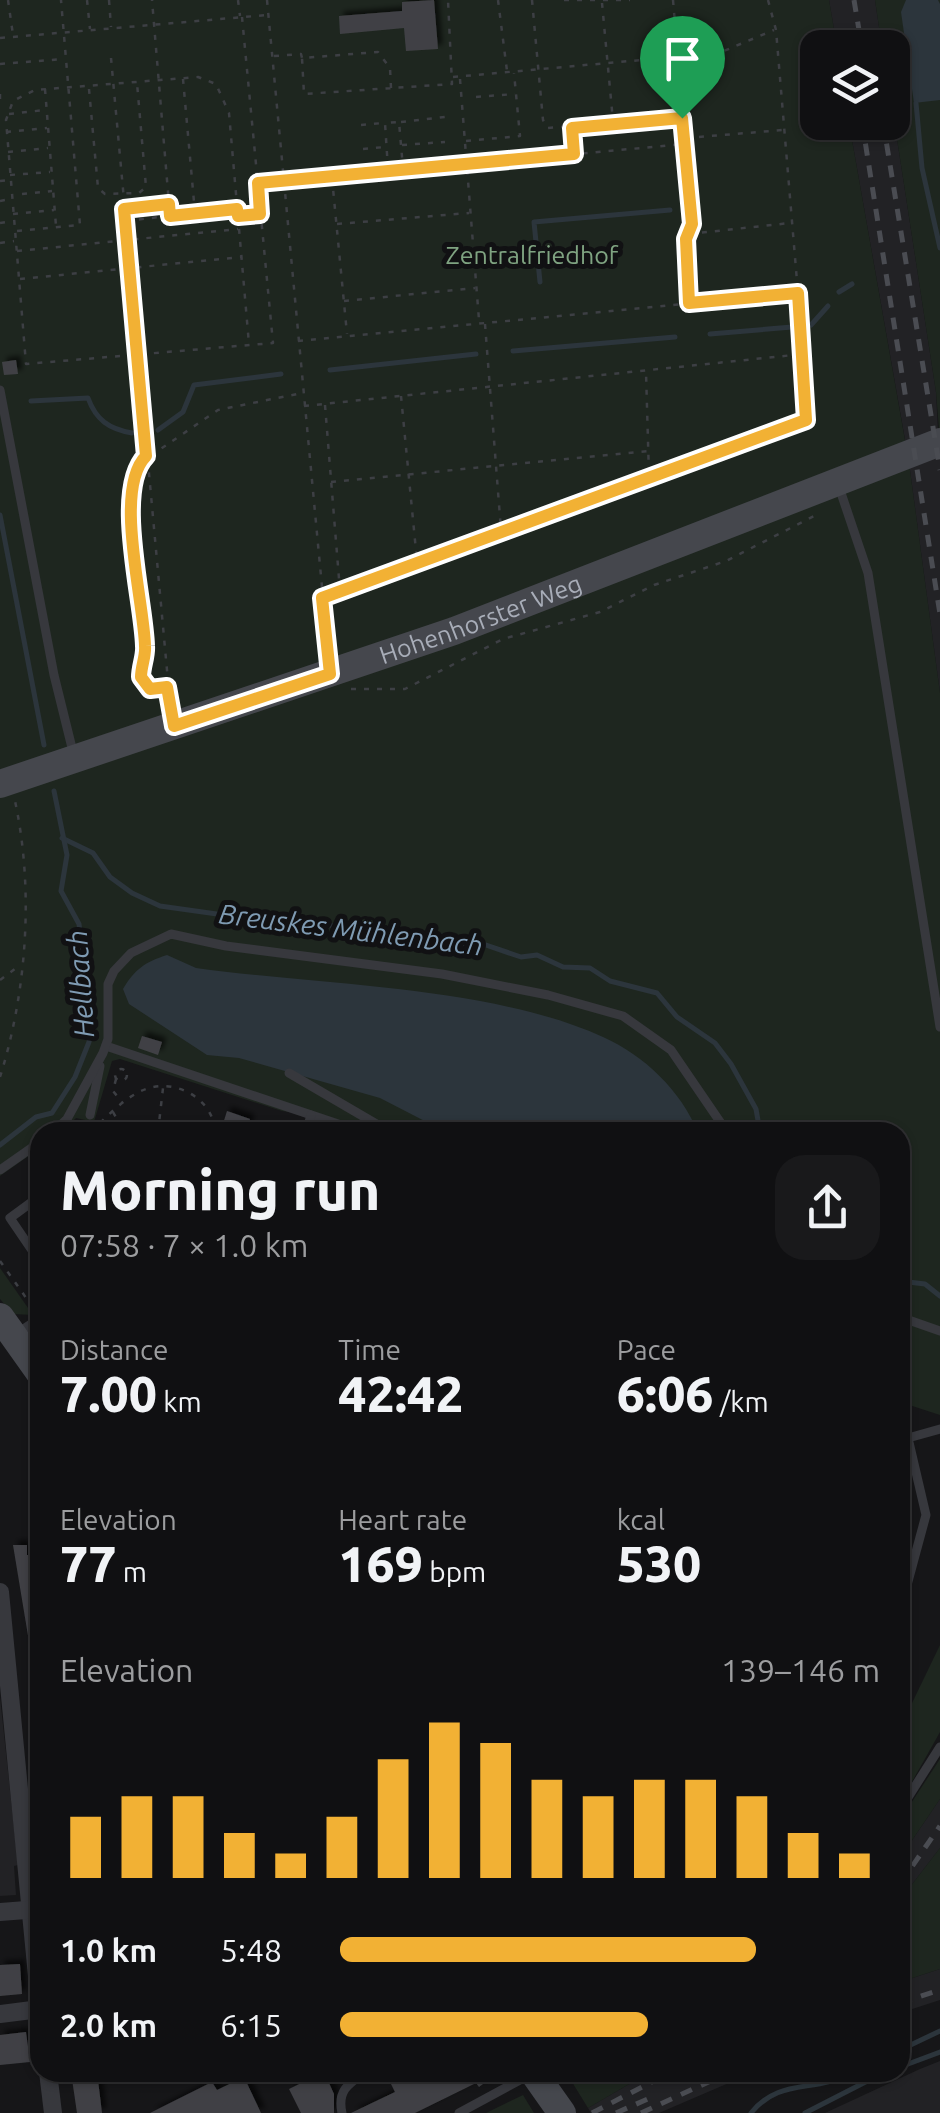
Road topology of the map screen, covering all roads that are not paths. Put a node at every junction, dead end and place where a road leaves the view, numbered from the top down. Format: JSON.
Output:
{"nodes":[{"id":1,"x":0,"y":390,"type":"edge"},
{"id":2,"x":940,"y":442,"type":"edge"},
{"id":3,"x":837,"y":482,"type":"junction"},
{"id":4,"x":75,"y":759,"type":"junction"},
{"id":5,"x":7,"y":787,"type":"edge"},
{"id":6,"x":940,"y":1028,"type":"edge"},
{"id":7,"x":104,"y":1050,"type":"junction"},
{"id":8,"x":289,"y":1073,"type":"dead end"},
{"id":9,"x":90,"y":1116,"type":"dead end"},
{"id":10,"x":312,"y":1116,"type":"junction"},
{"id":11,"x":64,"y":1122,"type":"edge"},
{"id":12,"x":310,"y":1122,"type":"edge"},
{"id":13,"x":331,"y":1122,"type":"edge"},
{"id":14,"x":373,"y":1122,"type":"edge"},
{"id":15,"x":721,"y":1122,"type":"edge"},
{"id":16,"x":30,"y":1149,"type":"edge"},
{"id":17,"x":0,"y":1170,"type":"edge"},
{"id":18,"x":30,"y":1203,"type":"edge"},
{"id":19,"x":30,"y":1247,"type":"edge"},
{"id":20,"x":910,"y":1321,"type":"edge"},
{"id":21,"x":30,"y":1322,"type":"edge"},
{"id":22,"x":6,"y":1331,"type":"edge"},
{"id":23,"x":940,"y":1331,"type":"edge"},
{"id":24,"x":30,"y":1361,"type":"edge"},
{"id":25,"x":940,"y":1428,"type":"edge"},
{"id":26,"x":910,"y":1434,"type":"edge"},
{"id":27,"x":910,"y":1457,"type":"edge"},
{"id":28,"x":910,"y":1574,"type":"edge"},
{"id":29,"x":0,"y":1592,"type":"edge"},
{"id":30,"x":940,"y":1748,"type":"edge"},
{"id":31,"x":910,"y":1794,"type":"edge"},
{"id":32,"x":30,"y":1856,"type":"edge"},
{"id":33,"x":30,"y":1910,"type":"edge"},
{"id":34,"x":0,"y":1912,"type":"edge"},
{"id":35,"x":30,"y":2010,"type":"edge"},
{"id":36,"x":0,"y":2014,"type":"edge"},
{"id":37,"x":49,"y":2082,"type":"edge"},
{"id":38,"x":351,"y":2082,"type":"edge"},
{"id":39,"x":517,"y":2082,"type":"edge"},
{"id":40,"x":540,"y":2082,"type":"edge"},
{"id":41,"x":53,"y":2113,"type":"edge"},
{"id":42,"x":342,"y":2113,"type":"edge"},
{"id":43,"x":458,"y":2113,"type":"edge"},
{"id":44,"x":562,"y":2113,"type":"edge"}],
"edges":[{"from":1,"to":4,"type":"lane"},
{"from":2,"to":3,"type":"street","name":"Hohenhorster Weg"},
{"from":3,"to":4,"type":"street","name":"Hohenhorster Weg"},
{"from":3,"to":6,"type":"lane"},
{"from":4,"to":5,"type":"street","name":"Hohenhorster Weg"},
{"from":7,"to":9,"type":"lane"},
{"from":7,"to":10,"type":"lane"},
{"from":7,"to":11,"type":"lane"},
{"from":7,"to":15,"type":"lane"},
{"from":8,"to":14,"type":"lane"},
{"from":10,"to":12,"type":"lane"},
{"from":10,"to":13,"type":"lane"},
{"from":16,"to":17,"type":"lane"},
{"from":18,"to":19,"type":"lane"},
{"from":20,"to":23,"type":"lane"},
{"from":21,"to":22,"type":"lane"},
{"from":22,"to":24,"type":"street"},
{"from":25,"to":26,"type":"lane"},
{"from":27,"to":28,"type":"lane"},
{"from":29,"to":32,"type":"street"},
{"from":30,"to":31,"type":"lane"},
{"from":33,"to":34,"type":"street"},
{"from":35,"to":36,"type":"street"},
{"from":37,"to":41,"type":"street"},
{"from":38,"to":42,"type":"lane"},
{"from":39,"to":43,"type":"lane"},
{"from":40,"to":44,"type":"street"}]}
